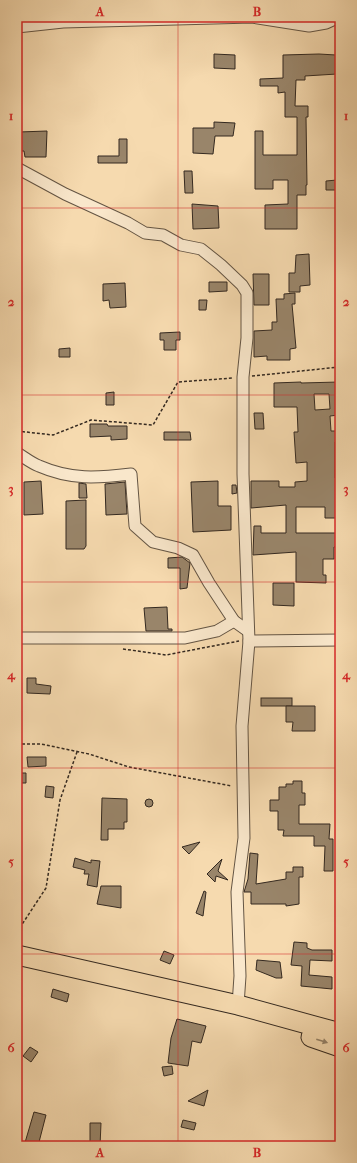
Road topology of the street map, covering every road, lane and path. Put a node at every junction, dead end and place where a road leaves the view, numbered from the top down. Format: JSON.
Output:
{"nodes":[{"id":1,"x":339,"y":17,"type":"edge"},
{"id":2,"x":340,"y":21,"type":"edge"},
{"id":3,"x":17,"y":27,"type":"edge"},
{"id":4,"x":17,"y":168,"type":"edge"},
{"id":5,"x":340,"y":367,"type":"edge"},
{"id":6,"x":243,"y":377,"type":"junction"},
{"id":7,"x":17,"y":431,"type":"edge"},
{"id":8,"x":17,"y":453,"type":"edge"},
{"id":9,"x":234,"y":621,"type":"junction"},
{"id":10,"x":248,"y":636,"type":"junction"},
{"id":11,"x":17,"y":638,"type":"edge"},
{"id":12,"x":340,"y":640,"type":"edge"},
{"id":13,"x":17,"y":744,"type":"edge"},
{"id":14,"x":77,"y":752,"type":"junction"},
{"id":15,"x":243,"y":788,"type":"junction"},
{"id":16,"x":17,"y":932,"type":"edge"},
{"id":17,"x":17,"y":955,"type":"edge"},
{"id":18,"x":165,"y":989,"type":"junction"},
{"id":19,"x":238,"y":1005,"type":"junction"},
{"id":20,"x":340,"y":1032,"type":"edge"},
{"id":21,"x":340,"y":1047,"type":"edge"}],
"edges":[{"from":1,"to":2,"type":"street"},
{"from":1,"to":3,"type":"street"},
{"from":4,"to":6,"type":"street"},
{"from":5,"to":6,"type":"path"},
{"from":6,"to":7,"type":"path"},
{"from":6,"to":10,"type":"street"},
{"from":8,"to":9,"type":"street"},
{"from":9,"to":10,"type":"street"},
{"from":9,"to":11,"type":"street"},
{"from":10,"to":12,"type":"street"},
{"from":10,"to":15,"type":"street"},
{"from":13,"to":14,"type":"path"},
{"from":14,"to":15,"type":"path"},
{"from":14,"to":16,"type":"path"},
{"from":15,"to":19,"type":"street"},
{"from":17,"to":18,"type":"highway"},
{"from":18,"to":19,"type":"highway"},
{"from":18,"to":21,"type":"highway","one_way":true},
{"from":19,"to":20,"type":"highway"}]}
